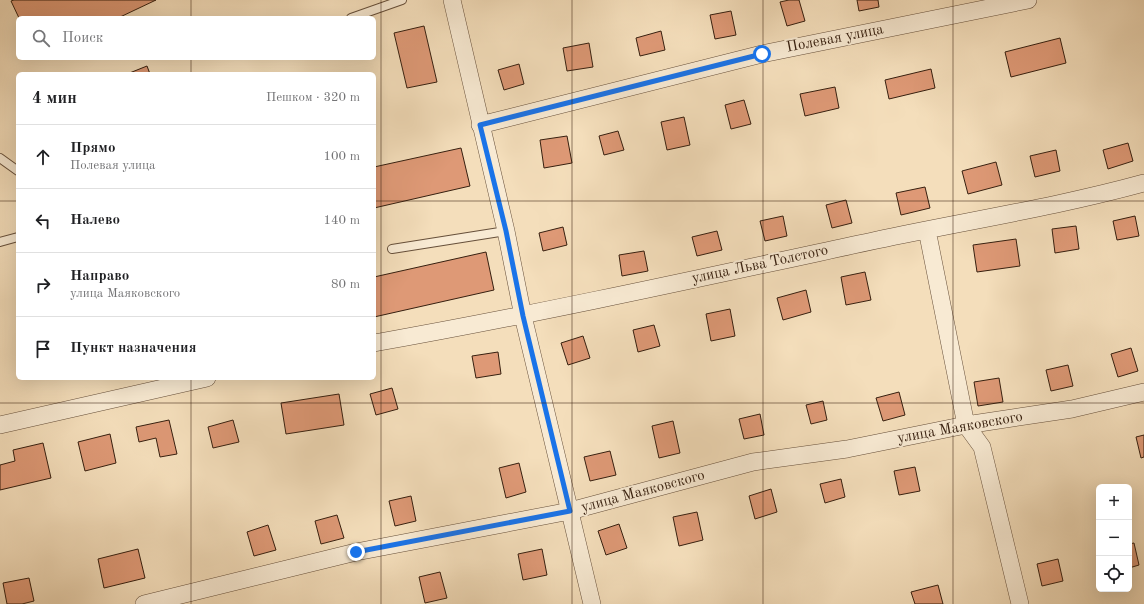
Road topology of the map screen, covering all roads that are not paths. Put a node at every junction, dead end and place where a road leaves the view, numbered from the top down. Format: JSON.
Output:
{"nodes":[{"id":1,"x":402,"y":0,"type":"edge"},
{"id":2,"x":452,"y":0,"type":"edge"},
{"id":3,"x":1028,"y":0,"type":"edge"},
{"id":4,"x":357,"y":16,"type":"edge"},
{"id":5,"x":480,"y":125,"type":"junction"},
{"id":6,"x":0,"y":158,"type":"edge"},
{"id":7,"x":16,"y":170,"type":"edge"},
{"id":8,"x":1144,"y":183,"type":"edge"},
{"id":9,"x":927,"y":230,"type":"junction"},
{"id":10,"x":506,"y":231,"type":"junction"},
{"id":11,"x":16,"y":238,"type":"edge"},
{"id":12,"x":0,"y":242,"type":"edge"},
{"id":13,"x":392,"y":249,"type":"dead end"},
{"id":14,"x":523,"y":316,"type":"junction"},
{"id":15,"x":376,"y":343,"type":"edge"},
{"id":16,"x":193,"y":380,"type":"edge"},
{"id":17,"x":1144,"y":392,"type":"edge"},
{"id":18,"x":0,"y":425,"type":"edge"},
{"id":19,"x":966,"y":425,"type":"junction"},
{"id":20,"x":570,"y":511,"type":"junction"},
{"id":21,"x":144,"y":604,"type":"edge"},
{"id":22,"x":592,"y":604,"type":"edge"},
{"id":23,"x":1020,"y":604,"type":"edge"}],
"edges":[{"from":1,"to":4,"type":"lane"},
{"from":2,"to":5,"type":"street"},
{"from":3,"to":5,"type":"street","name":"Полевая улица"},
{"from":5,"to":10,"type":"street"},
{"from":6,"to":7,"type":"lane"},
{"from":8,"to":9,"type":"street","name":"улица Льва Толстого"},
{"from":9,"to":14,"type":"street","name":"улица Льва Толстого"},
{"from":9,"to":19,"type":"street"},
{"from":10,"to":13,"type":"lane"},
{"from":10,"to":14,"type":"street"},
{"from":11,"to":12,"type":"lane"},
{"from":14,"to":15,"type":"street","name":"улица Льва Толстого"},
{"from":14,"to":20,"type":"street"},
{"from":16,"to":18,"type":"street"},
{"from":17,"to":19,"type":"street","name":"улица Маяковского"},
{"from":19,"to":20,"type":"street","name":"улица Маяковского"},
{"from":19,"to":23,"type":"street"},
{"from":20,"to":21,"type":"street","name":"улица Маяковского"},
{"from":20,"to":22,"type":"street"}]}
